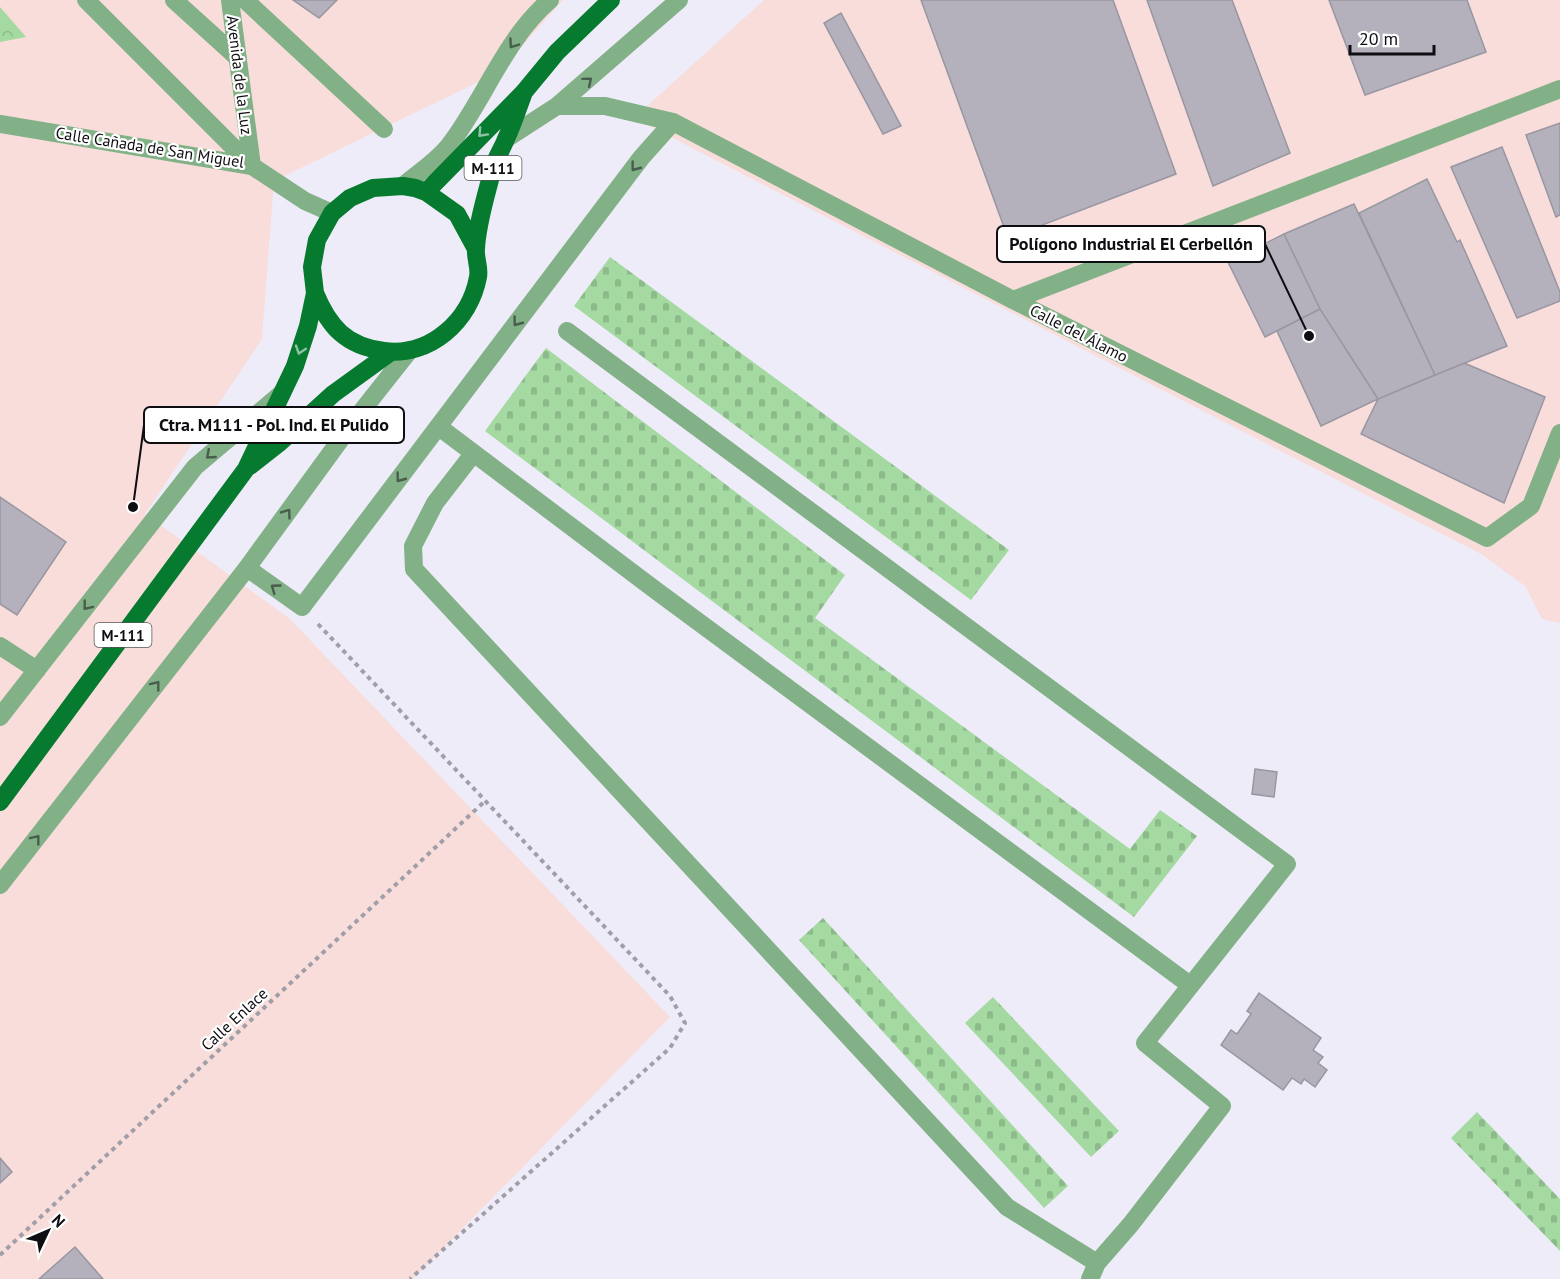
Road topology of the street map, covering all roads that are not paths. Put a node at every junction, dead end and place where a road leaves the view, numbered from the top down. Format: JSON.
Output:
{"nodes":[{"id":1,"x":86,"y":0,"type":"edge"},
{"id":2,"x":174,"y":0,"type":"edge"},
{"id":3,"x":230,"y":0,"type":"edge"},
{"id":4,"x":244,"y":0,"type":"edge"},
{"id":5,"x":550,"y":0,"type":"edge"},
{"id":6,"x":611,"y":0,"type":"edge"},
{"id":7,"x":679,"y":0,"type":"edge"},
{"id":8,"x":238,"y":58,"type":"junction"},
{"id":9,"x":1560,"y":89,"type":"edge"},
{"id":10,"x":524,"y":92,"type":"junction"},
{"id":11,"x":557,"y":106,"type":"junction"},
{"id":12,"x":673,"y":122,"type":"junction"},
{"id":13,"x":0,"y":124,"type":"edge"},
{"id":14,"x":384,"y":129,"type":"dead end"},
{"id":15,"x":506,"y":139,"type":"junction"},
{"id":16,"x":252,"y":166,"type":"junction"},
{"id":17,"x":403,"y":186,"type":"junction"},
{"id":18,"x":426,"y":192,"type":"junction"},
{"id":19,"x":332,"y":213,"type":"junction"},
{"id":20,"x":476,"y":249,"type":"junction"},
{"id":21,"x":315,"y":293,"type":"junction"},
{"id":22,"x":1013,"y":300,"type":"junction"},
{"id":23,"x":567,"y":331,"type":"dead end"},
{"id":24,"x":410,"y":350,"type":"junction"},
{"id":25,"x":391,"y":352,"type":"junction"},
{"id":26,"x":286,"y":389,"type":"junction"},
{"id":27,"x":438,"y":427,"type":"junction"},
{"id":28,"x":1560,"y":433,"type":"edge"},
{"id":29,"x":473,"y":453,"type":"junction"},
{"id":30,"x":246,"y":469,"type":"junction"},
{"id":31,"x":247,"y":568,"type":"junction"},
{"id":32,"x":0,"y":646,"type":"edge"},
{"id":33,"x":37,"y":670,"type":"junction"},
{"id":34,"x":0,"y":717,"type":"edge"},
{"id":35,"x":0,"y":802,"type":"edge"},
{"id":36,"x":0,"y":885,"type":"edge"},
{"id":37,"x":1190,"y":985,"type":"junction"},
{"id":38,"x":1093,"y":1271,"type":"edge"}],
"edges":[{"from":1,"to":16,"type":"street","name":"Calle Cañada de San Miguel"},
{"from":2,"to":8,"type":"street"},
{"from":3,"to":8,"type":"street","name":"Avenida de la Luz"},
{"from":4,"to":14,"type":"street"},
{"from":5,"to":17,"type":"street","one_way":true},
{"from":6,"to":10,"type":"main road","number":"M-111"},
{"from":11,"to":7,"type":"street","one_way":true},
{"from":8,"to":16,"type":"street","name":"Avenida de la Luz"},
{"from":9,"to":22,"type":"street"},
{"from":10,"to":15,"type":"main road","number":"M-111"},
{"from":10,"to":18,"type":"main road","number":"M-111","one_way":true},
{"from":11,"to":12,"type":"street","name":"Calle del Álamo"},
{"from":11,"to":15,"type":"street"},
{"from":12,"to":22,"type":"street","name":"Calle del Álamo"},
{"from":12,"to":27,"type":"street","one_way":true},
{"from":13,"to":16,"type":"street","name":"Calle Cañada de San Miguel"},
{"from":15,"to":20,"type":"main road","number":"M-111"},
{"from":16,"to":19,"type":"street"},
{"from":17,"to":18,"type":"main road","number":"M-111"},
{"from":17,"to":19,"type":"main road","number":"M-111"},
{"from":18,"to":20,"type":"main road","number":"M-111"},
{"from":19,"to":21,"type":"main road","number":"M-111"},
{"from":20,"to":24,"type":"main road","number":"M-111"},
{"from":21,"to":25,"type":"main road","number":"M-111"},
{"from":21,"to":26,"type":"main road","number":"M-111","one_way":true},
{"from":22,"to":28,"type":"street","name":"Calle del Álamo"},
{"from":23,"to":37,"type":"street"},
{"from":24,"to":25,"type":"main road","number":"M-111"},
{"from":31,"to":24,"type":"street","one_way":true},
{"from":25,"to":30,"type":"main road","number":"M-111"},
{"from":26,"to":30,"type":"main road","number":"M-111"},
{"from":26,"to":33,"type":"street","one_way":true},
{"from":27,"to":29,"type":"street"},
{"from":27,"to":31,"type":"street","one_way":true},
{"from":29,"to":37,"type":"street"},
{"from":29,"to":38,"type":"street"},
{"from":30,"to":35,"type":"main road","number":"M-111"},
{"from":36,"to":31,"type":"street","one_way":true},
{"from":32,"to":33,"type":"street"},
{"from":33,"to":34,"type":"street"},
{"from":37,"to":38,"type":"street"}]}
